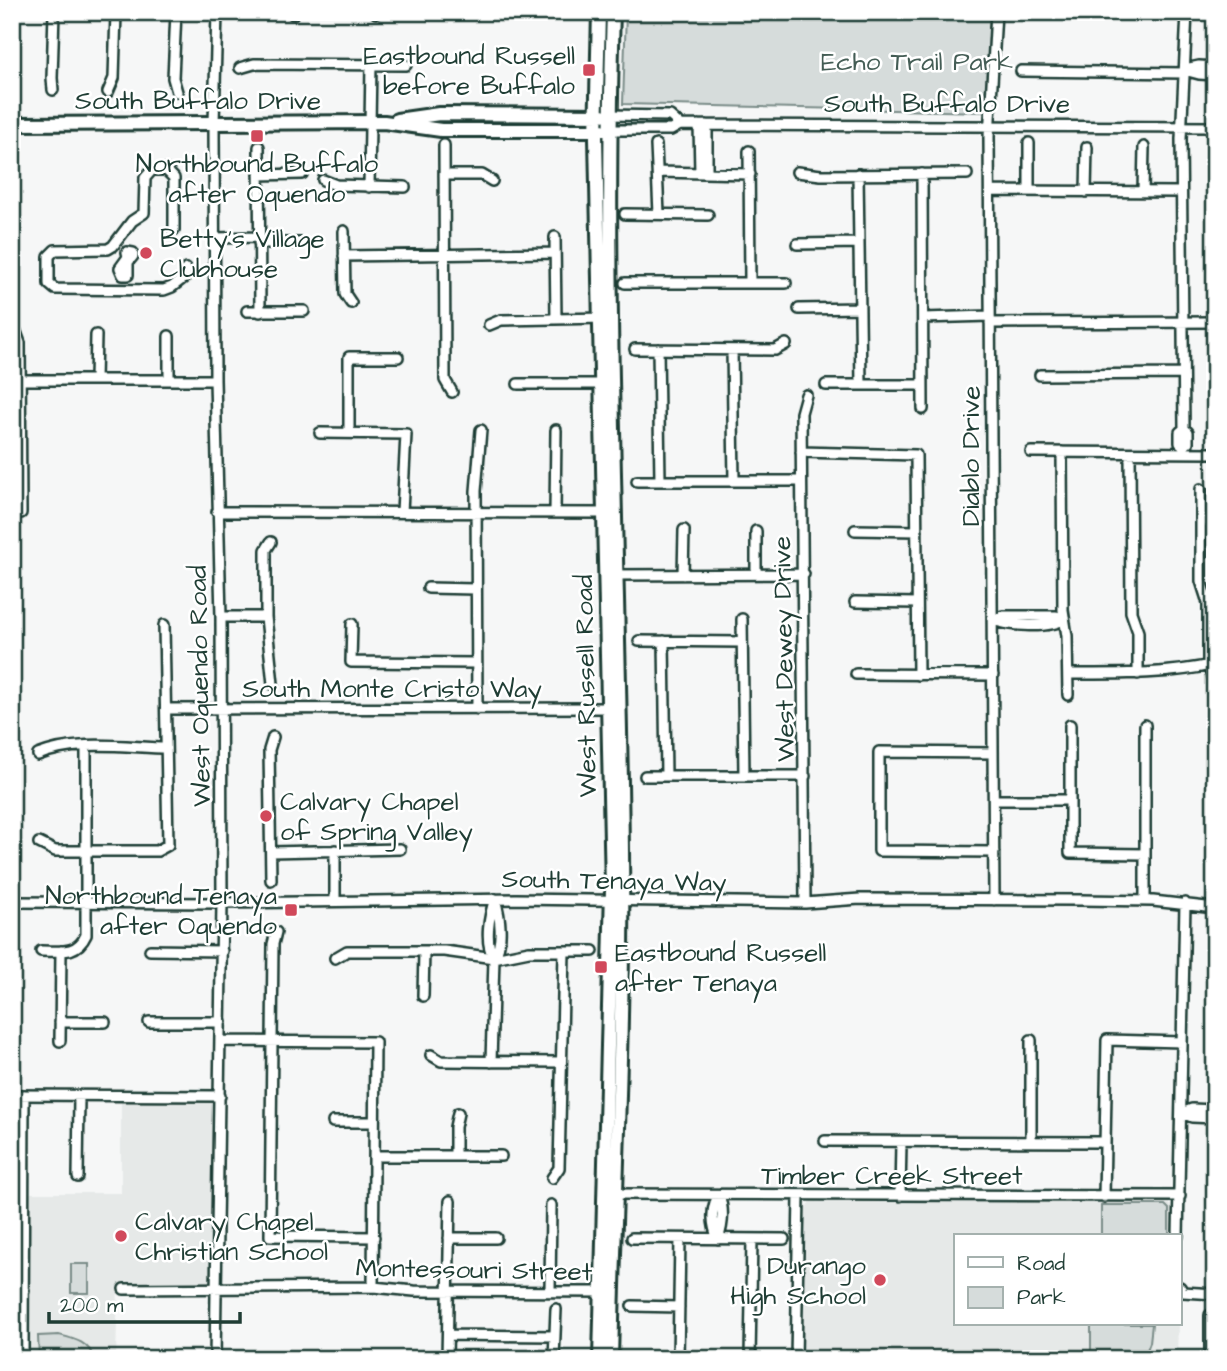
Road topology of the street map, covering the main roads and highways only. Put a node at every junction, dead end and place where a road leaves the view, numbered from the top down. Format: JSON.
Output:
{"nodes":[{"id":1,"x":599,"y":12,"type":"edge"},
{"id":2,"x":613,"y":12,"type":"edge"},
{"id":3,"x":603,"y":115,"type":"junction"},
{"id":4,"x":384,"y":122,"type":"junction"},
{"id":5,"x":12,"y":124,"type":"edge"},
{"id":6,"x":603,"y":130,"type":"junction"},
{"id":7,"x":605,"y":318,"type":"junction"},
{"id":8,"x":610,"y":512,"type":"junction"},
{"id":9,"x":607,"y":1292,"type":"junction"},
{"id":10,"x":600,"y":1359,"type":"edge"},
{"id":11,"x":611,"y":1359,"type":"edge"}],
"edges":[{"from":1,"to":3,"type":"main road","name":"West Russell Road"},
{"from":2,"to":3,"type":"main road","name":"West Russell Road"},
{"from":3,"to":4,"type":"main road","name":"South Buffalo Drive"},
{"from":3,"to":6,"type":"main road","name":"West Russell Road"},
{"from":4,"to":5,"type":"main road","name":"South Buffalo Drive"},
{"from":4,"to":6,"type":"main road","name":"South Buffalo Drive"},
{"from":6,"to":7,"type":"main road","name":"West Russell Road"},
{"from":7,"to":8,"type":"main road","name":"West Russell Road"},
{"from":7,"to":8,"type":"main road","name":"West Russell Road"},
{"from":8,"to":9,"type":"main road","name":"West Russell Road"},
{"from":9,"to":10,"type":"main road","name":"West Russell Road"},
{"from":9,"to":11,"type":"main road","name":"West Russell Road"}]}
